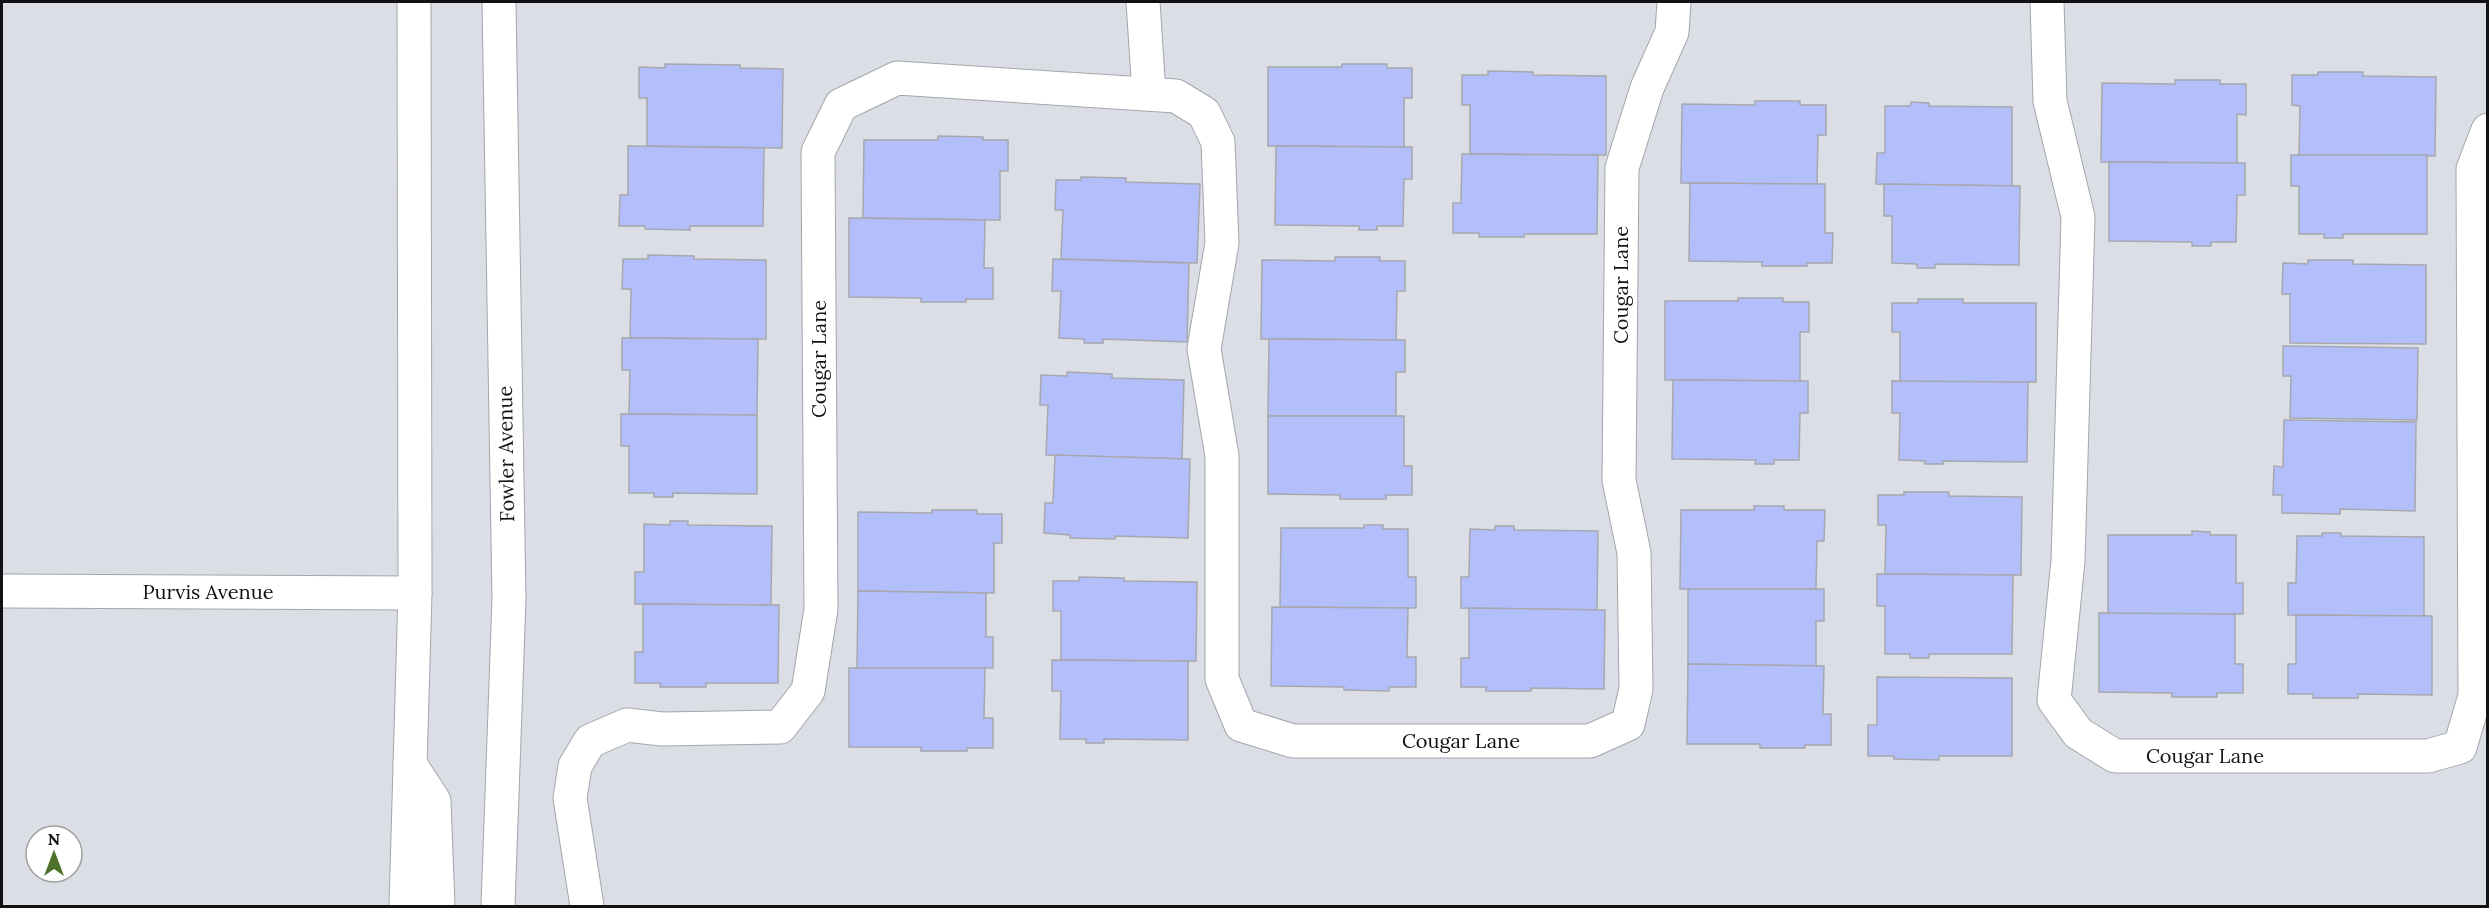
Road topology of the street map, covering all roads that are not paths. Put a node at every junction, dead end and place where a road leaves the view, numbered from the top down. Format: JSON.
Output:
{"nodes":[{"id":1,"x":414,"y":2,"type":"edge"},
{"id":2,"x":499,"y":2,"type":"edge"},
{"id":3,"x":1143,"y":2,"type":"edge"},
{"id":4,"x":1674,"y":2,"type":"edge"},
{"id":5,"x":2047,"y":2,"type":"edge"},
{"id":6,"x":1149,"y":94,"type":"junction"},
{"id":7,"x":2487,"y":130,"type":"edge"},
{"id":8,"x":2,"y":591,"type":"edge"},
{"id":9,"x":415,"y":593,"type":"junction"},
{"id":10,"x":410,"y":764,"type":"junction"},
{"id":11,"x":406,"y":906,"type":"edge"},
{"id":12,"x":438,"y":906,"type":"edge"},
{"id":13,"x":498,"y":906,"type":"edge"},
{"id":14,"x":587,"y":906,"type":"edge"}],
"edges":[{"from":1,"to":9,"type":"street"},
{"from":2,"to":13,"type":"street","name":"Fowler Avenue"},
{"from":3,"to":6,"type":"street"},
{"from":4,"to":6,"type":"street","name":"Cougar Lane"},
{"from":5,"to":7,"type":"street","name":"Cougar Lane"},
{"from":6,"to":14,"type":"street","name":"Cougar Lane"},
{"from":8,"to":9,"type":"street","name":"Purvis Avenue"},
{"from":9,"to":10,"type":"street"},
{"from":10,"to":11,"type":"street"},
{"from":10,"to":12,"type":"street"}]}
